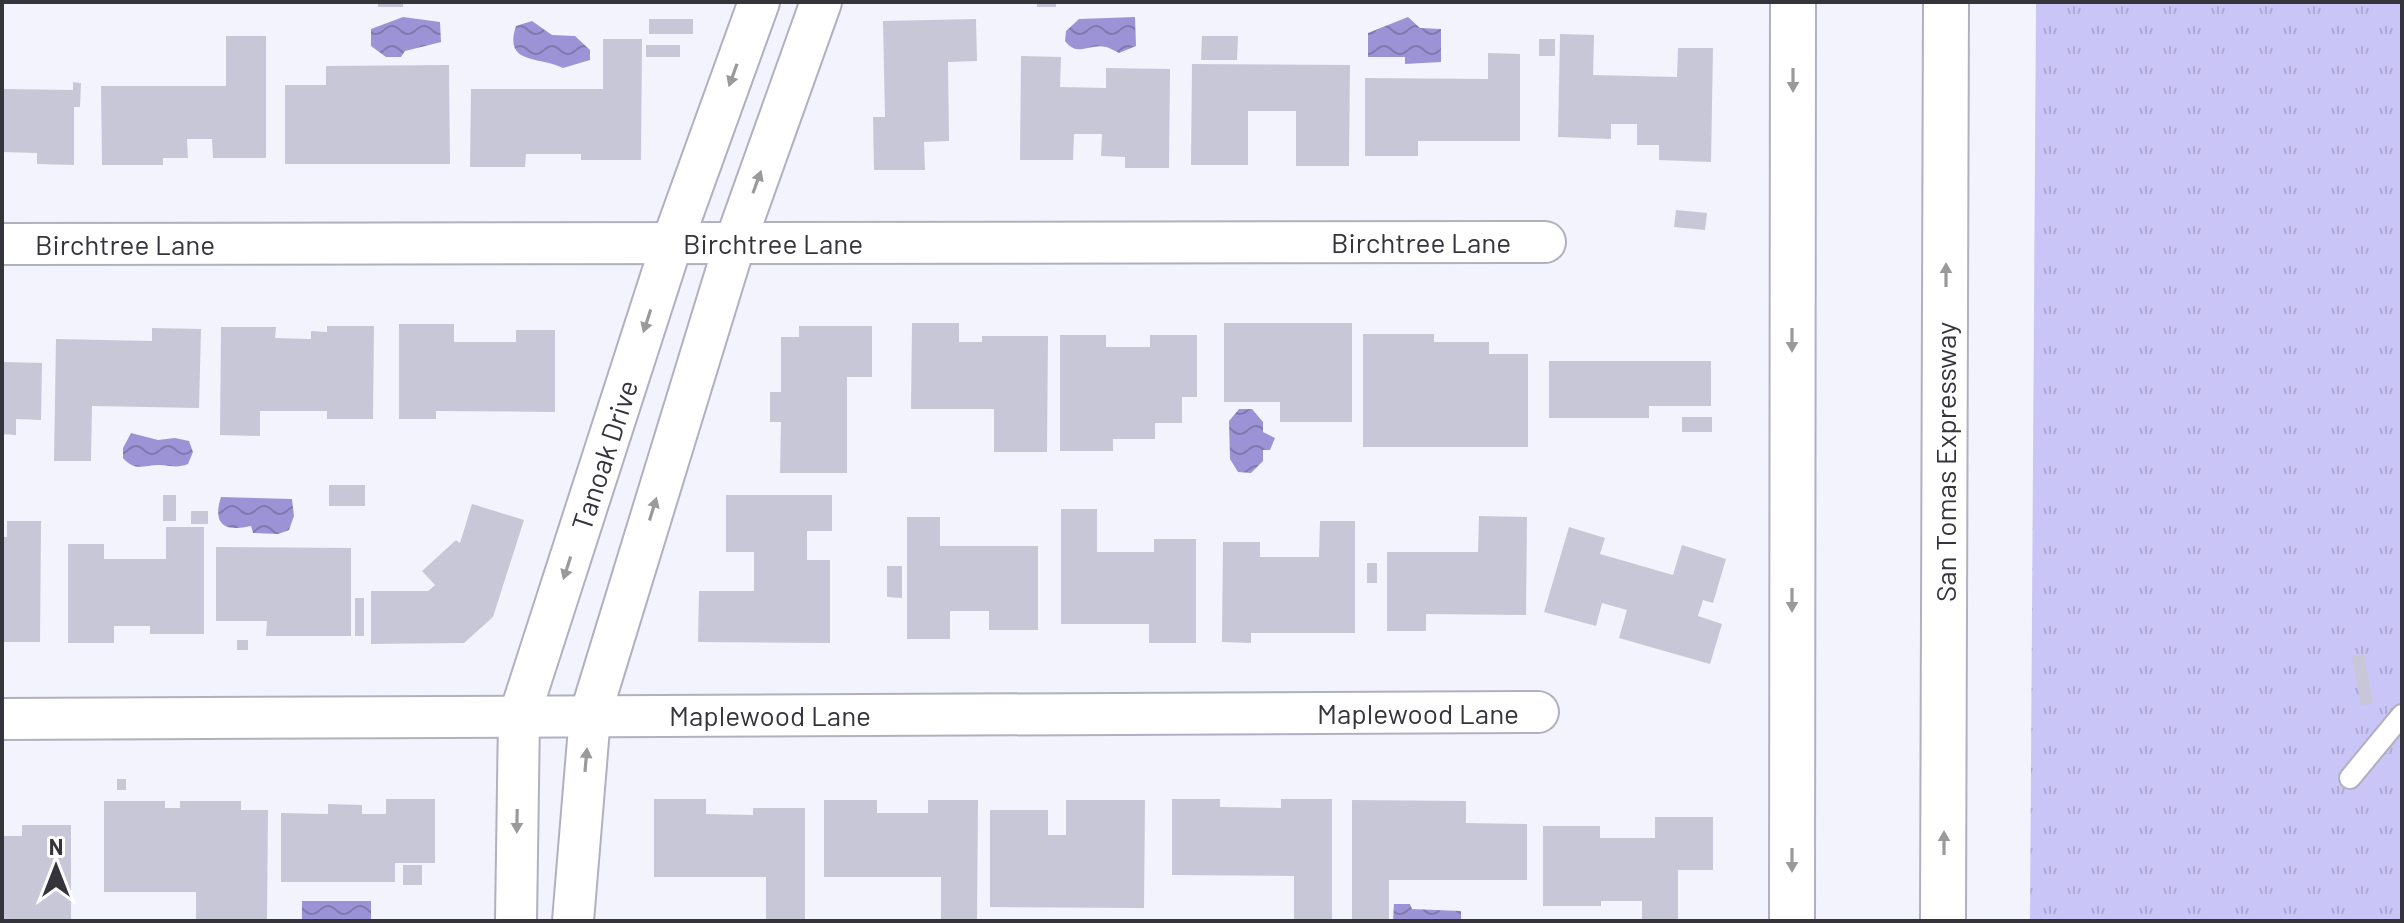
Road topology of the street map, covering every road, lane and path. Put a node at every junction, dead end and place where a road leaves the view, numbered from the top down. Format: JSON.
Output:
{"nodes":[{"id":1,"x":759,"y":2,"type":"edge"},
{"id":2,"x":821,"y":2,"type":"edge"},
{"id":3,"x":1793,"y":2,"type":"edge"},
{"id":4,"x":1946,"y":2,"type":"edge"},
{"id":5,"x":1545,"y":242,"type":"dead end"},
{"id":6,"x":672,"y":243,"type":"junction"},
{"id":7,"x":735,"y":243,"type":"junction"},
{"id":8,"x":2,"y":244,"type":"edge"},
{"id":9,"x":1538,"y":712,"type":"dead end"},
{"id":10,"x":2402,"y":715,"type":"edge"},
{"id":11,"x":590,"y":716,"type":"junction"},
{"id":12,"x":519,"y":717,"type":"junction"},
{"id":13,"x":2,"y":719,"type":"edge"},
{"id":14,"x":2350,"y":778,"type":"dead end"},
{"id":15,"x":516,"y":921,"type":"edge"},
{"id":16,"x":573,"y":921,"type":"edge"},
{"id":17,"x":1792,"y":921,"type":"edge"},
{"id":18,"x":1943,"y":921,"type":"edge"}],
"edges":[{"from":1,"to":6,"type":"street","name":"Tanoak Drive","one_way":true},
{"from":7,"to":2,"type":"street","one_way":true},
{"from":3,"to":17,"type":"highway","one_way":true},
{"from":18,"to":4,"type":"highway","name":"San Tomas Expressway","one_way":true},
{"from":5,"to":7,"type":"street","name":"Birchtree Lane"},
{"from":6,"to":7,"type":"street","name":"Birchtree Lane"},
{"from":6,"to":8,"type":"street","name":"Birchtree Lane"},
{"from":6,"to":12,"type":"street","name":"Tanoak Drive","one_way":true},
{"from":11,"to":7,"type":"street","one_way":true},
{"from":9,"to":11,"type":"street","name":"Maplewood Lane"},
{"from":10,"to":14,"type":"lane"},
{"from":11,"to":12,"type":"street","name":"Maplewood Lane"},
{"from":16,"to":11,"type":"street","one_way":true},
{"from":12,"to":13,"type":"street","name":"Maplewood Lane"},
{"from":12,"to":15,"type":"street","name":"Tanoak Drive","one_way":true}]}
